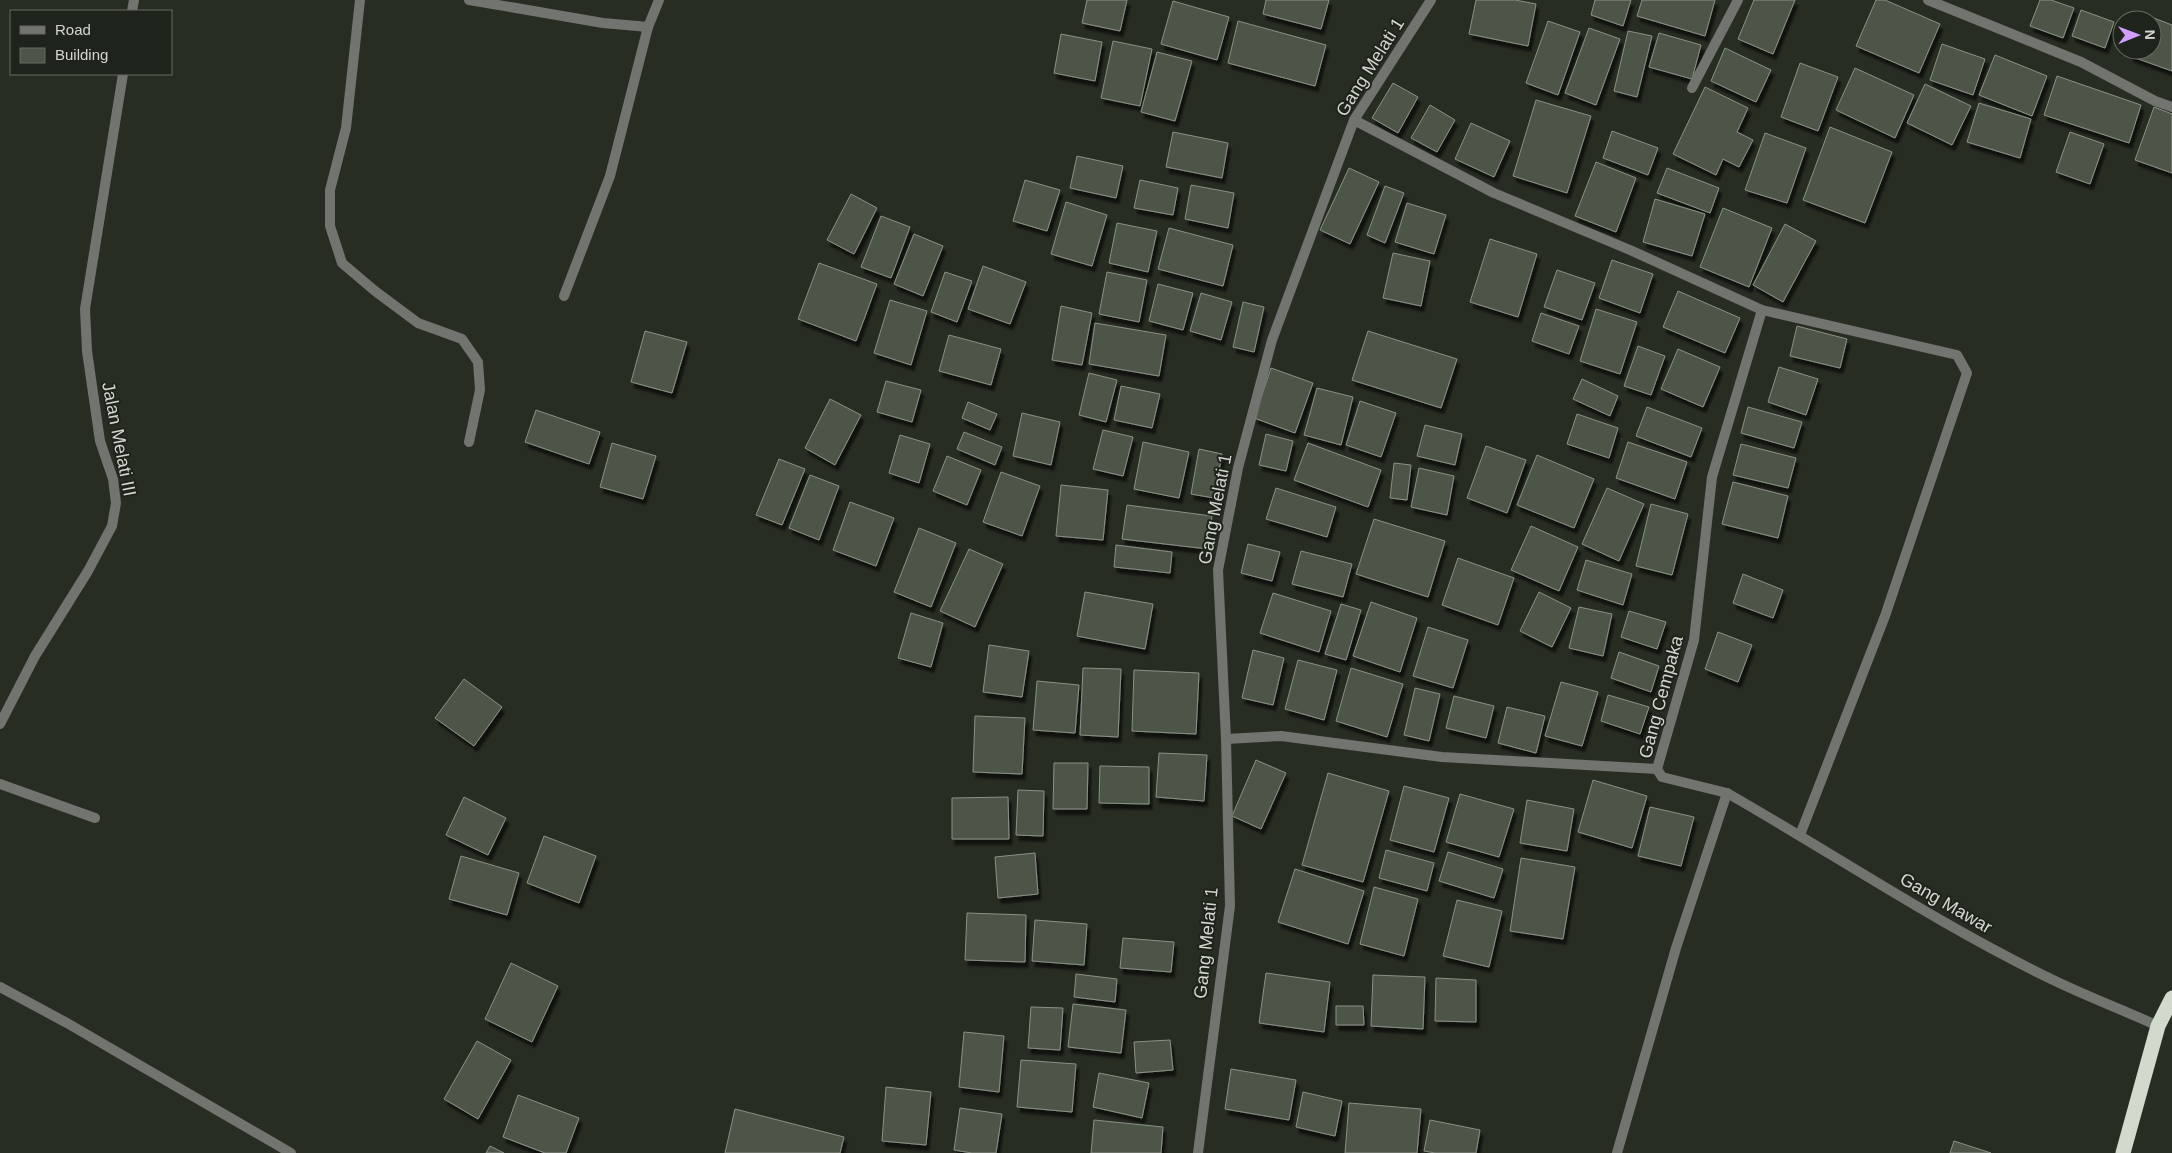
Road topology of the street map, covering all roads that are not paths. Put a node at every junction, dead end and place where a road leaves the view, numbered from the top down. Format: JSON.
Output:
{"nodes":[{"id":1,"x":360,"y":0,"type":"edge"},
{"id":2,"x":469,"y":0,"type":"edge"},
{"id":3,"x":659,"y":0,"type":"edge"},
{"id":4,"x":1431,"y":0,"type":"edge"},
{"id":5,"x":1738,"y":0,"type":"edge"},
{"id":6,"x":1928,"y":0,"type":"edge"},
{"id":7,"x":648,"y":27,"type":"junction"},
{"id":8,"x":123,"y":75,"type":"edge"},
{"id":9,"x":1692,"y":88,"type":"dead end"},
{"id":10,"x":2172,"y":107,"type":"edge"},
{"id":11,"x":1354,"y":120,"type":"junction"},
{"id":12,"x":564,"y":296,"type":"dead end"},
{"id":13,"x":1762,"y":310,"type":"junction"},
{"id":14,"x":469,"y":442,"type":"dead end"},
{"id":15,"x":0,"y":724,"type":"edge"},
{"id":16,"x":1226,"y":739,"type":"junction"},
{"id":17,"x":1657,"y":768,"type":"junction"},
{"id":18,"x":0,"y":784,"type":"edge"},
{"id":19,"x":1727,"y":793,"type":"junction"},
{"id":20,"x":95,"y":818,"type":"dead end"},
{"id":21,"x":1800,"y":835,"type":"junction"},
{"id":22,"x":0,"y":988,"type":"edge"},
{"id":23,"x":2172,"y":998,"type":"edge"},
{"id":24,"x":2158,"y":1026,"type":"junction"},
{"id":25,"x":290,"y":1153,"type":"edge"},
{"id":26,"x":1198,"y":1153,"type":"edge"},
{"id":27,"x":1617,"y":1153,"type":"edge"},
{"id":28,"x":2123,"y":1153,"type":"edge"}],
"edges":[{"from":1,"to":14,"type":"street"},
{"from":2,"to":7,"type":"street"},
{"from":3,"to":7,"type":"street"},
{"from":4,"to":11,"type":"street","name":"Gang Melati 1"},
{"from":5,"to":9,"type":"street"},
{"from":6,"to":10,"type":"street"},
{"from":7,"to":12,"type":"street"},
{"from":8,"to":15,"type":"street","name":"Jalan Melati III"},
{"from":11,"to":13,"type":"street"},
{"from":11,"to":16,"type":"street","name":"Gang Melati 1"},
{"from":13,"to":17,"type":"street","name":"Gang Cempaka"},
{"from":13,"to":21,"type":"street"},
{"from":16,"to":17,"type":"street"},
{"from":16,"to":26,"type":"street","name":"Gang Melati 1"},
{"from":17,"to":19,"type":"street","name":"Gang Cempaka"},
{"from":18,"to":20,"type":"street"},
{"from":19,"to":21,"type":"street","name":"Gang Mawar"},
{"from":19,"to":27,"type":"street"},
{"from":21,"to":24,"type":"street","name":"Gang Mawar"},
{"from":22,"to":25,"type":"street"},
{"from":23,"to":24,"type":"highway"},
{"from":24,"to":28,"type":"highway"}]}
